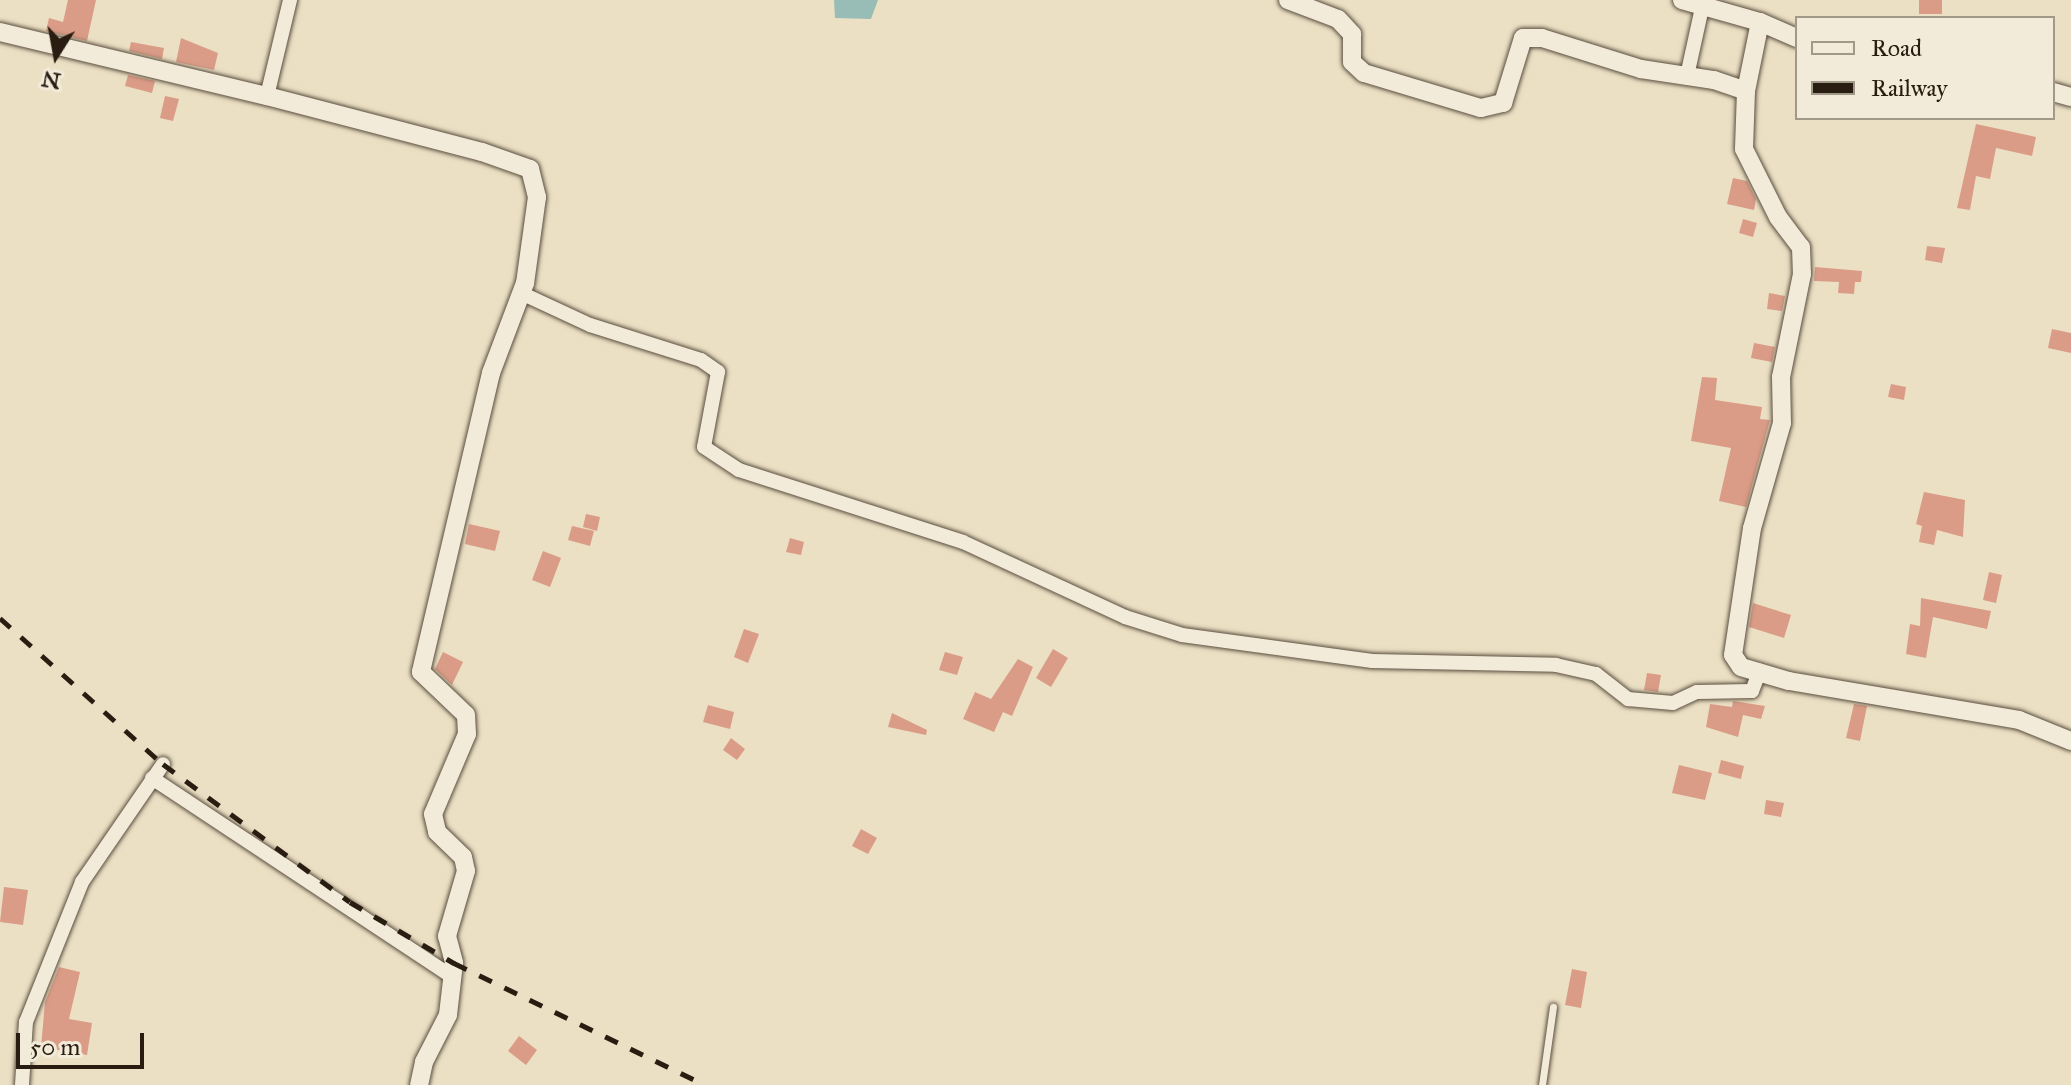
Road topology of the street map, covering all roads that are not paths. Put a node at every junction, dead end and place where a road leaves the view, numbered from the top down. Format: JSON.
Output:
{"nodes":[{"id":1,"x":290,"y":0,"type":"edge"},
{"id":2,"x":1288,"y":0,"type":"edge"},
{"id":3,"x":1682,"y":0,"type":"edge"},
{"id":4,"x":1702,"y":8,"type":"junction"},
{"id":5,"x":1760,"y":22,"type":"junction"},
{"id":6,"x":0,"y":32,"type":"edge"},
{"id":7,"x":1795,"y":37,"type":"edge"},
{"id":8,"x":1687,"y":76,"type":"junction"},
{"id":9,"x":1746,"y":91,"type":"junction"},
{"id":10,"x":267,"y":96,"type":"junction"},
{"id":11,"x":521,"y":293,"type":"junction"},
{"id":12,"x":1760,"y":670,"type":"junction"},
{"id":13,"x":2071,"y":741,"type":"edge"},
{"id":14,"x":163,"y":764,"type":"dead end"},
{"id":15,"x":152,"y":778,"type":"junction"},
{"id":16,"x":453,"y":977,"type":"junction"},
{"id":17,"x":1553,"y":1007,"type":"dead end"},
{"id":18,"x":22,"y":1085,"type":"edge"},
{"id":19,"x":419,"y":1085,"type":"edge"},
{"id":20,"x":1542,"y":1085,"type":"edge"}],
"edges":[{"from":1,"to":10,"type":"street"},
{"from":2,"to":8,"type":"street"},
{"from":3,"to":4,"type":"street"},
{"from":4,"to":5,"type":"street"},
{"from":4,"to":8,"type":"street"},
{"from":5,"to":7,"type":"street"},
{"from":5,"to":9,"type":"street"},
{"from":6,"to":10,"type":"street"},
{"from":8,"to":9,"type":"street"},
{"from":9,"to":12,"type":"street"},
{"from":10,"to":11,"type":"street"},
{"from":11,"to":12,"type":"street"},
{"from":11,"to":16,"type":"street"},
{"from":12,"to":13,"type":"street"},
{"from":14,"to":15,"type":"street"},
{"from":15,"to":16,"type":"street"},
{"from":15,"to":18,"type":"street"},
{"from":16,"to":19,"type":"street"},
{"from":17,"to":20,"type":"lane"}]}
